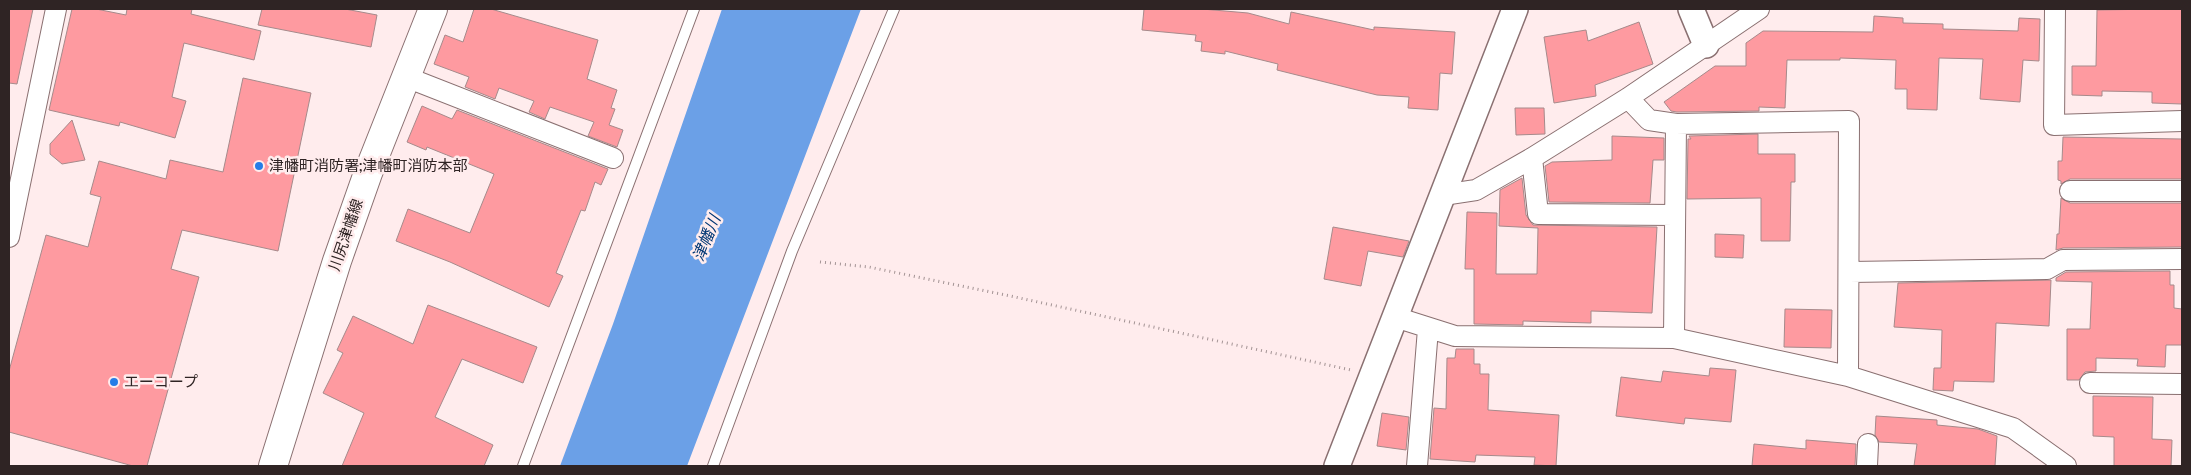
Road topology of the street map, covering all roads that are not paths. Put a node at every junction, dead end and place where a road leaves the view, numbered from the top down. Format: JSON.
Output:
{"nodes":[{"id":1,"x":56,"y":9,"type":"edge"},
{"id":2,"x":433,"y":9,"type":"edge"},
{"id":3,"x":694,"y":9,"type":"edge"},
{"id":4,"x":894,"y":9,"type":"edge"},
{"id":5,"x":1515,"y":9,"type":"edge"},
{"id":6,"x":1691,"y":9,"type":"edge"},
{"id":7,"x":1759,"y":9,"type":"edge"},
{"id":8,"x":2055,"y":9,"type":"edge"},
{"id":9,"x":1706,"y":45,"type":"junction"},
{"id":10,"x":406,"y":77,"type":"junction"},
{"id":11,"x":1628,"y":98,"type":"junction"},
{"id":12,"x":2182,"y":122,"type":"edge"},
{"id":13,"x":1676,"y":124,"type":"junction"},
{"id":14,"x":613,"y":158,"type":"dead end"},
{"id":15,"x":1532,"y":158,"type":"junction"},
{"id":16,"x":15,"y":177,"type":"edge"},
{"id":17,"x":2070,"y":191,"type":"dead end"},
{"id":18,"x":2182,"y":191,"type":"edge"},
{"id":19,"x":1443,"y":195,"type":"junction"},
{"id":20,"x":1675,"y":215,"type":"junction"},
{"id":21,"x":9,"y":236,"type":"edge"},
{"id":22,"x":2182,"y":259,"type":"edge"},
{"id":23,"x":1850,"y":272,"type":"junction"},
{"id":24,"x":1395,"y":317,"type":"junction"},
{"id":25,"x":1428,"y":329,"type":"junction"},
{"id":26,"x":1674,"y":338,"type":"junction"},
{"id":27,"x":1848,"y":376,"type":"junction"},
{"id":28,"x":2090,"y":383,"type":"dead end"},
{"id":29,"x":2182,"y":384,"type":"edge"},
{"id":30,"x":1868,"y":444,"type":"dead end"},
{"id":31,"x":273,"y":466,"type":"edge"},
{"id":32,"x":523,"y":466,"type":"edge"},
{"id":33,"x":713,"y":466,"type":"edge"},
{"id":34,"x":1338,"y":466,"type":"edge"},
{"id":35,"x":1417,"y":466,"type":"edge"},
{"id":36,"x":1867,"y":466,"type":"edge"},
{"id":37,"x":2066,"y":466,"type":"edge"}],
"edges":[{"from":1,"to":16,"type":"street"},
{"from":2,"to":10,"type":"main road","name":"川尻津幡線"},
{"from":3,"to":32,"type":"lane"},
{"from":4,"to":33,"type":"lane"},
{"from":5,"to":19,"type":"street"},
{"from":6,"to":9,"type":"street"},
{"from":7,"to":9,"type":"street"},
{"from":8,"to":12,"type":"street"},
{"from":9,"to":11,"type":"street"},
{"from":10,"to":14,"type":"street"},
{"from":10,"to":31,"type":"main road","name":"川尻津幡線"},
{"from":11,"to":13,"type":"street"},
{"from":11,"to":15,"type":"street"},
{"from":13,"to":20,"type":"street"},
{"from":13,"to":23,"type":"street"},
{"from":15,"to":19,"type":"street"},
{"from":15,"to":20,"type":"street"},
{"from":16,"to":21,"type":"street"},
{"from":17,"to":18,"type":"street"},
{"from":19,"to":24,"type":"street"},
{"from":20,"to":26,"type":"street"},
{"from":22,"to":23,"type":"street"},
{"from":23,"to":27,"type":"street"},
{"from":24,"to":25,"type":"street"},
{"from":24,"to":34,"type":"street"},
{"from":25,"to":26,"type":"street"},
{"from":25,"to":35,"type":"street"},
{"from":26,"to":27,"type":"street"},
{"from":27,"to":37,"type":"street"},
{"from":28,"to":29,"type":"street"},
{"from":30,"to":36,"type":"street"}]}
